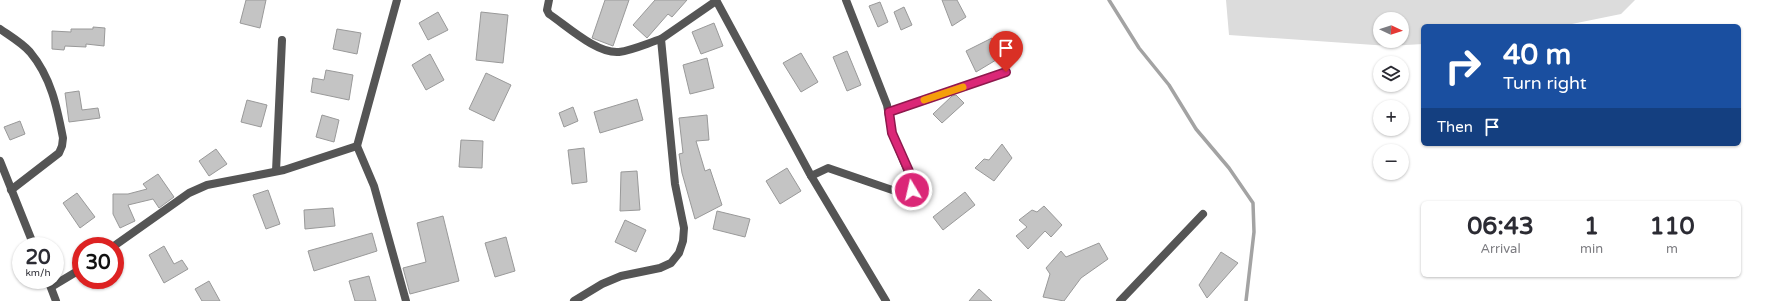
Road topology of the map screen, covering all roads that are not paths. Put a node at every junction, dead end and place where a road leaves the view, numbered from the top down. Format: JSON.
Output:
{"nodes":[{"id":1,"x":397,"y":0,"type":"edge"},
{"id":2,"x":549,"y":0,"type":"edge"},
{"id":3,"x":846,"y":0,"type":"edge"},
{"id":4,"x":718,"y":2,"type":"edge"},
{"id":5,"x":0,"y":29,"type":"edge"},
{"id":6,"x":661,"y":39,"type":"junction"},
{"id":7,"x":282,"y":40,"type":"dead end"},
{"id":8,"x":1006,"y":72,"type":"dead end"},
{"id":9,"x":889,"y":112,"type":"junction"},
{"id":10,"x":358,"y":146,"type":"junction"},
{"id":11,"x":0,"y":161,"type":"edge"},
{"id":12,"x":276,"y":171,"type":"junction"},
{"id":13,"x":811,"y":176,"type":"junction"},
{"id":14,"x":11,"y":190,"type":"junction"},
{"id":15,"x":1203,"y":214,"type":"dead end"},
{"id":16,"x":30,"y":237,"type":"edge"},
{"id":17,"x":124,"y":239,"type":"edge"},
{"id":18,"x":51,"y":289,"type":"edge"},
{"id":19,"x":56,"y":301,"type":"edge"},
{"id":20,"x":406,"y":301,"type":"edge"},
{"id":21,"x":574,"y":301,"type":"edge"},
{"id":22,"x":886,"y":301,"type":"edge"},
{"id":23,"x":1120,"y":301,"type":"edge"}],
"edges":[{"from":1,"to":10,"type":"street"},
{"from":2,"to":6,"type":"street"},
{"from":3,"to":9,"type":"street"},
{"from":4,"to":6,"type":"street"},
{"from":4,"to":13,"type":"street"},
{"from":5,"to":14,"type":"street"},
{"from":6,"to":21,"type":"street"},
{"from":7,"to":12,"type":"street"},
{"from":8,"to":9,"type":"street"},
{"from":9,"to":13,"type":"street"},
{"from":10,"to":12,"type":"street"},
{"from":10,"to":20,"type":"street"},
{"from":11,"to":14,"type":"street"},
{"from":12,"to":17,"type":"street"},
{"from":13,"to":22,"type":"street"},
{"from":14,"to":16,"type":"street"},
{"from":15,"to":23,"type":"street"},
{"from":18,"to":19,"type":"street"}]}
